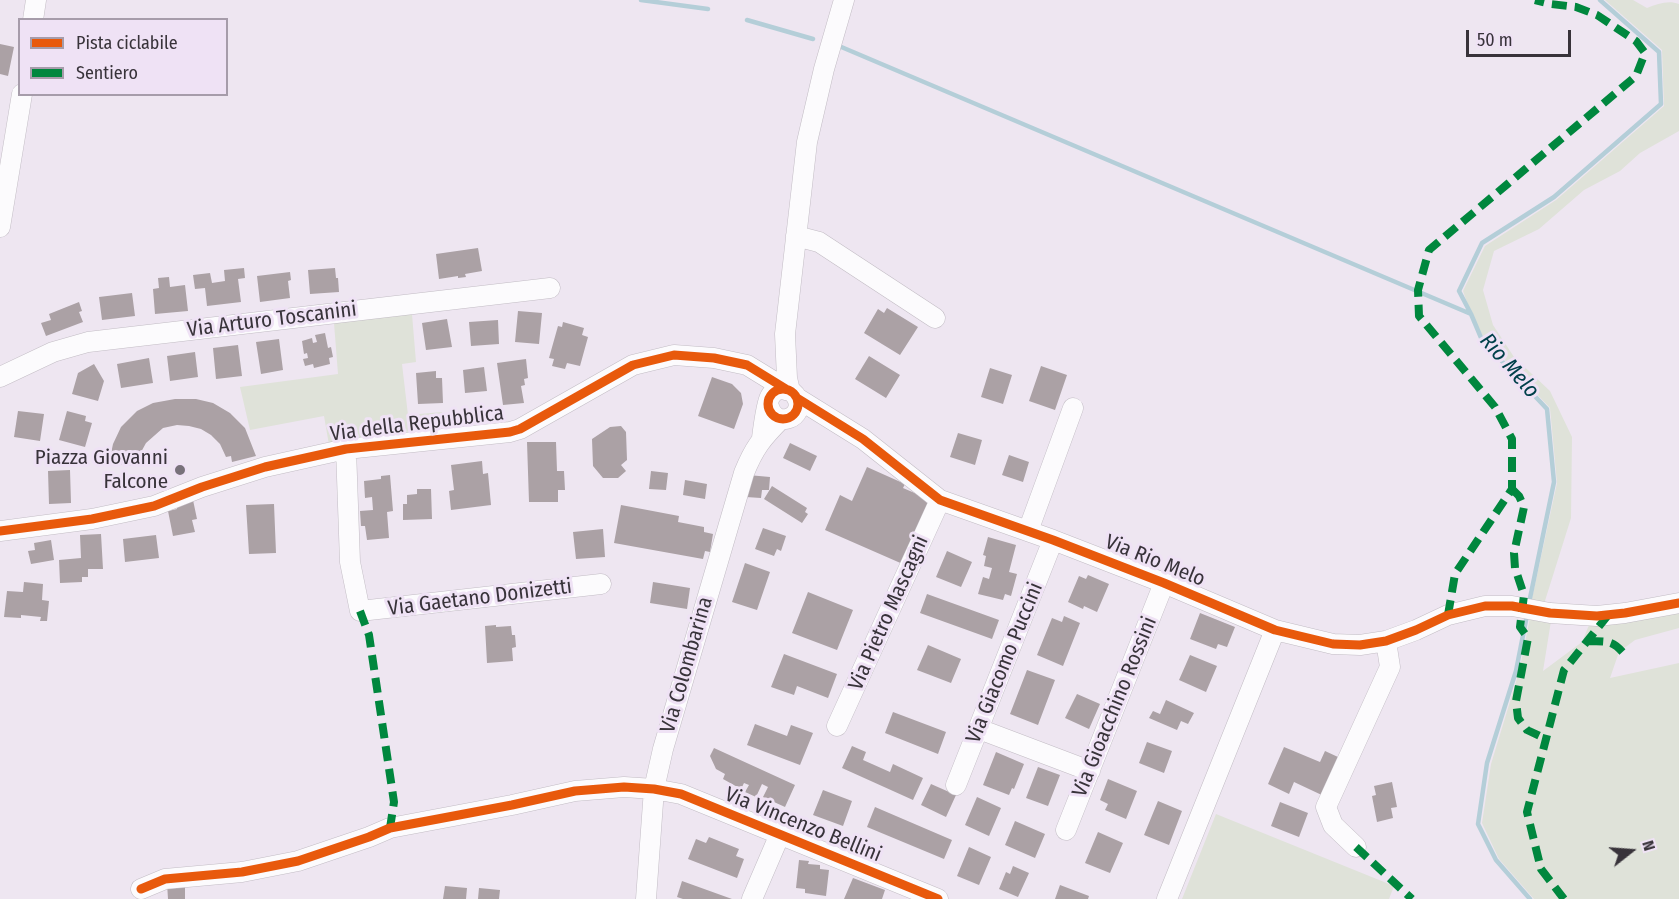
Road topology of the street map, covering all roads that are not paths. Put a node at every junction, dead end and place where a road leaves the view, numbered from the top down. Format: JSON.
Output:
{"nodes":[{"id":1,"x":36,"y":0,"type":"edge"},
{"id":2,"x":844,"y":0,"type":"edge"},
{"id":3,"x":33,"y":18,"type":"edge"},
{"id":4,"x":22,"y":96,"type":"edge"},
{"id":5,"x":0,"y":227,"type":"edge"},
{"id":6,"x":796,"y":236,"type":"junction"},
{"id":7,"x":550,"y":288,"type":"dead end"},
{"id":8,"x":935,"y":318,"type":"dead end"},
{"id":9,"x":747,"y":365,"type":"junction"},
{"id":10,"x":0,"y":378,"type":"edge"},
{"id":11,"x":791,"y":393,"type":"junction"},
{"id":12,"x":1073,"y":408,"type":"dead end"},
{"id":13,"x":777,"y":411,"type":"junction"},
{"id":14,"x":835,"y":421,"type":"junction"},
{"id":15,"x":346,"y":449,"type":"junction"},
{"id":16,"x":940,"y":500,"type":"junction"},
{"id":17,"x":0,"y":531,"type":"edge"},
{"id":18,"x":1028,"y":531,"type":"junction"},
{"id":19,"x":1053,"y":540,"type":"junction"},
{"id":20,"x":601,"y":584,"type":"dead end"},
{"id":21,"x":1164,"y":584,"type":"junction"},
{"id":22,"x":1679,"y":603,"type":"edge"},
{"id":23,"x":1275,"y":630,"type":"junction"},
{"id":24,"x":1386,"y":641,"type":"junction"},
{"id":25,"x":837,"y":726,"type":"dead end"},
{"id":26,"x":978,"y":729,"type":"junction"},
{"id":27,"x":1090,"y":771,"type":"junction"},
{"id":28,"x":956,"y":785,"type":"dead end"},
{"id":29,"x":654,"y":789,"type":"junction"},
{"id":30,"x":1066,"y":830,"type":"dead end"},
{"id":31,"x":780,"y":834,"type":"junction"},
{"id":32,"x":1356,"y":847,"type":"dead end"},
{"id":33,"x":141,"y":888,"type":"dead end"},
{"id":34,"x":895,"y":891,"type":"edge"},
{"id":35,"x":646,"y":899,"type":"edge"},
{"id":36,"x":752,"y":899,"type":"edge"},
{"id":37,"x":938,"y":899,"type":"edge"},
{"id":38,"x":1167,"y":899,"type":"edge"}],
"edges":[{"from":1,"to":3,"type":"street"},
{"from":2,"to":6,"type":"street"},
{"from":4,"to":5,"type":"street"},
{"from":6,"to":8,"type":"street"},
{"from":6,"to":11,"type":"street"},
{"from":7,"to":10,"type":"street","name":"Via Arturo Toscanini"},
{"from":9,"to":11,"type":"street","name":"Via della Repubblica"},
{"from":9,"to":13,"type":"street"},
{"from":9,"to":15,"type":"street","name":"Via della Repubblica"},
{"from":11,"to":13,"type":"street"},
{"from":11,"to":13,"type":"street","name":"Via Colombarina"},
{"from":11,"to":14,"type":"street","name":"Via Rio Melo"},
{"from":12,"to":18,"type":"street"},
{"from":13,"to":14,"type":"street","name":"Via Rio Melo"},
{"from":13,"to":29,"type":"street","name":"Via Colombarina"},
{"from":14,"to":16,"type":"street","name":"Via Rio Melo"},
{"from":15,"to":17,"type":"street","name":"Via della Repubblica"},
{"from":15,"to":20,"type":"street","name":"Via Gaetano Donizetti"},
{"from":16,"to":18,"type":"street","name":"Via Rio Melo"},
{"from":16,"to":25,"type":"street","name":"Via Pietro Mascagni"},
{"from":18,"to":19,"type":"street","name":"Via Rio Melo"},
{"from":19,"to":21,"type":"street","name":"Via Rio Melo"},
{"from":19,"to":26,"type":"street","name":"Via Giacomo Puccini"},
{"from":21,"to":23,"type":"street","name":"Via Rio Melo"},
{"from":21,"to":27,"type":"street","name":"Via Gioacchino Rossini"},
{"from":22,"to":24,"type":"street","name":"Via Rio Melo"},
{"from":23,"to":24,"type":"street","name":"Via Rio Melo"},
{"from":23,"to":38,"type":"street"},
{"from":24,"to":32,"type":"street"},
{"from":26,"to":27,"type":"street"},
{"from":26,"to":28,"type":"street","name":"Via Giacomo Puccini"},
{"from":27,"to":30,"type":"street","name":"Via Gioacchino Rossini"},
{"from":29,"to":31,"type":"street","name":"Via Vincenzo Bellini"},
{"from":29,"to":33,"type":"street","name":"Via Vincenzo Bellini"},
{"from":29,"to":35,"type":"street","name":"Via Colombarina"},
{"from":31,"to":34,"type":"street","name":"Via Vincenzo Bellini"},
{"from":31,"to":36,"type":"street","name":"Via Vincenzo Bellini"},
{"from":34,"to":37,"type":"street","name":"Via Vincenzo Bellini"}]}
